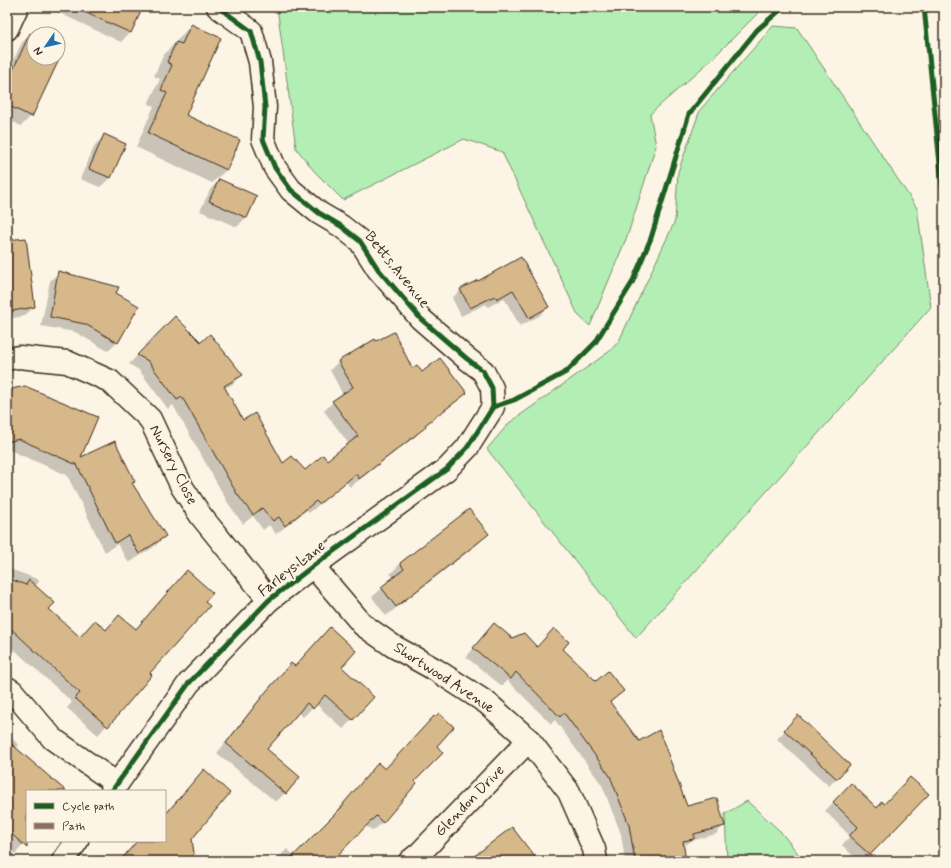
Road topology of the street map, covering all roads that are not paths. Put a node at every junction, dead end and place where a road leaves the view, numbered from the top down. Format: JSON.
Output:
{"nodes":[{"id":1,"x":17,"y":7,"type":"edge"},
{"id":2,"x":218,"y":7,"type":"edge"},
{"id":3,"x":7,"y":29,"type":"edge"},
{"id":4,"x":7,"y":359,"type":"edge"},
{"id":5,"x":493,"y":407,"type":"joint"},
{"id":6,"x":313,"y":566,"type":"junction"},
{"id":7,"x":269,"y":600,"type":"junction"},
{"id":8,"x":7,"y":688,"type":"edge"},
{"id":9,"x":529,"y":740,"type":"junction"},
{"id":10,"x":115,"y":788,"type":"edge"},
{"id":11,"x":76,"y":842,"type":"edge"},
{"id":12,"x":63,"y":861,"type":"edge"},
{"id":13,"x":410,"y":861,"type":"edge"},
{"id":14,"x":596,"y":861,"type":"edge"}],
"edges":[{"from":1,"to":3,"type":"street"},
{"from":2,"to":5,"type":"street","name":"Betts Avenue"},
{"from":4,"to":7,"type":"street","name":"Nursery Close"},
{"from":5,"to":6,"type":"street","name":"Farleys Lane"},
{"from":6,"to":7,"type":"street","name":"Farleys Lane"},
{"from":6,"to":9,"type":"street","name":"Shortwood Avenue"},
{"from":7,"to":10,"type":"street","name":"Farleys Lane"},
{"from":8,"to":10,"type":"street"},
{"from":9,"to":13,"type":"street","name":"Glendon Drive"},
{"from":9,"to":14,"type":"street","name":"Shortwood Avenue"},
{"from":11,"to":12,"type":"street"}]}
